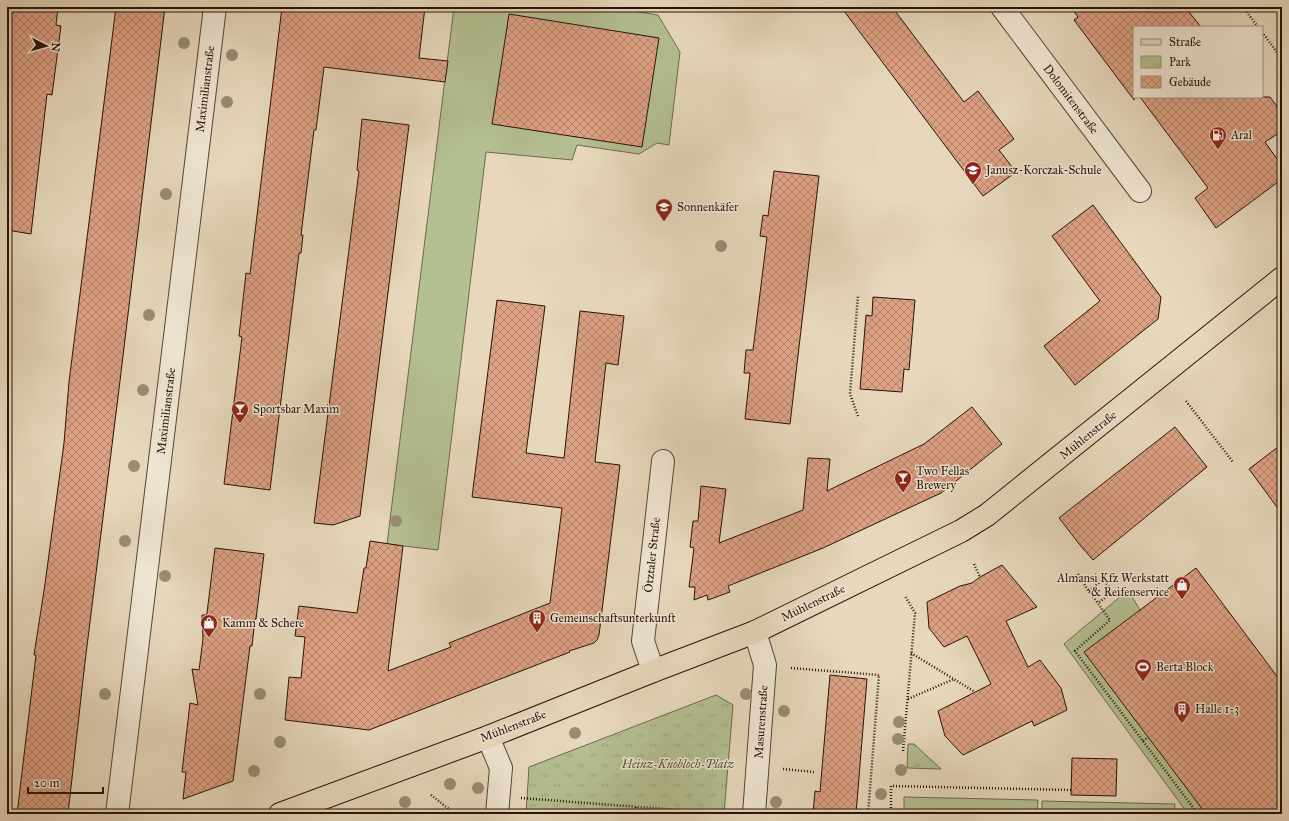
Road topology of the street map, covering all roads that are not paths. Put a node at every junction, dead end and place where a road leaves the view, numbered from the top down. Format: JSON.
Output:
{"nodes":[{"id":1,"x":215,"y":7,"type":"edge"},
{"id":2,"x":1002,"y":7,"type":"edge"},
{"id":3,"x":1140,"y":191,"type":"dead end"},
{"id":4,"x":1282,"y":278,"type":"edge"},
{"id":5,"x":663,"y":461,"type":"dead end"},
{"id":6,"x":755,"y":632,"type":"junction"},
{"id":7,"x":653,"y":671,"type":"junction"},
{"id":8,"x":488,"y":737,"type":"junction"},
{"id":9,"x":117,"y":814,"type":"edge"},
{"id":10,"x":280,"y":814,"type":"edge"},
{"id":11,"x":497,"y":814,"type":"edge"},
{"id":12,"x":754,"y":814,"type":"edge"}],
"edges":[{"from":1,"to":9,"type":"street","name":"Maximilianstraße"},
{"from":2,"to":3,"type":"street","name":"Dolomitenstraße"},
{"from":4,"to":6,"type":"main road","name":"Mühlenstraße"},
{"from":5,"to":7,"type":"street","name":"Ötztaler Straße"},
{"from":6,"to":7,"type":"main road","name":"Mühlenstraße"},
{"from":6,"to":12,"type":"street","name":"Masurenstraße"},
{"from":7,"to":8,"type":"main road","name":"Mühlenstraße"},
{"from":8,"to":10,"type":"main road","name":"Mühlenstraße"},
{"from":8,"to":11,"type":"street"}]}
